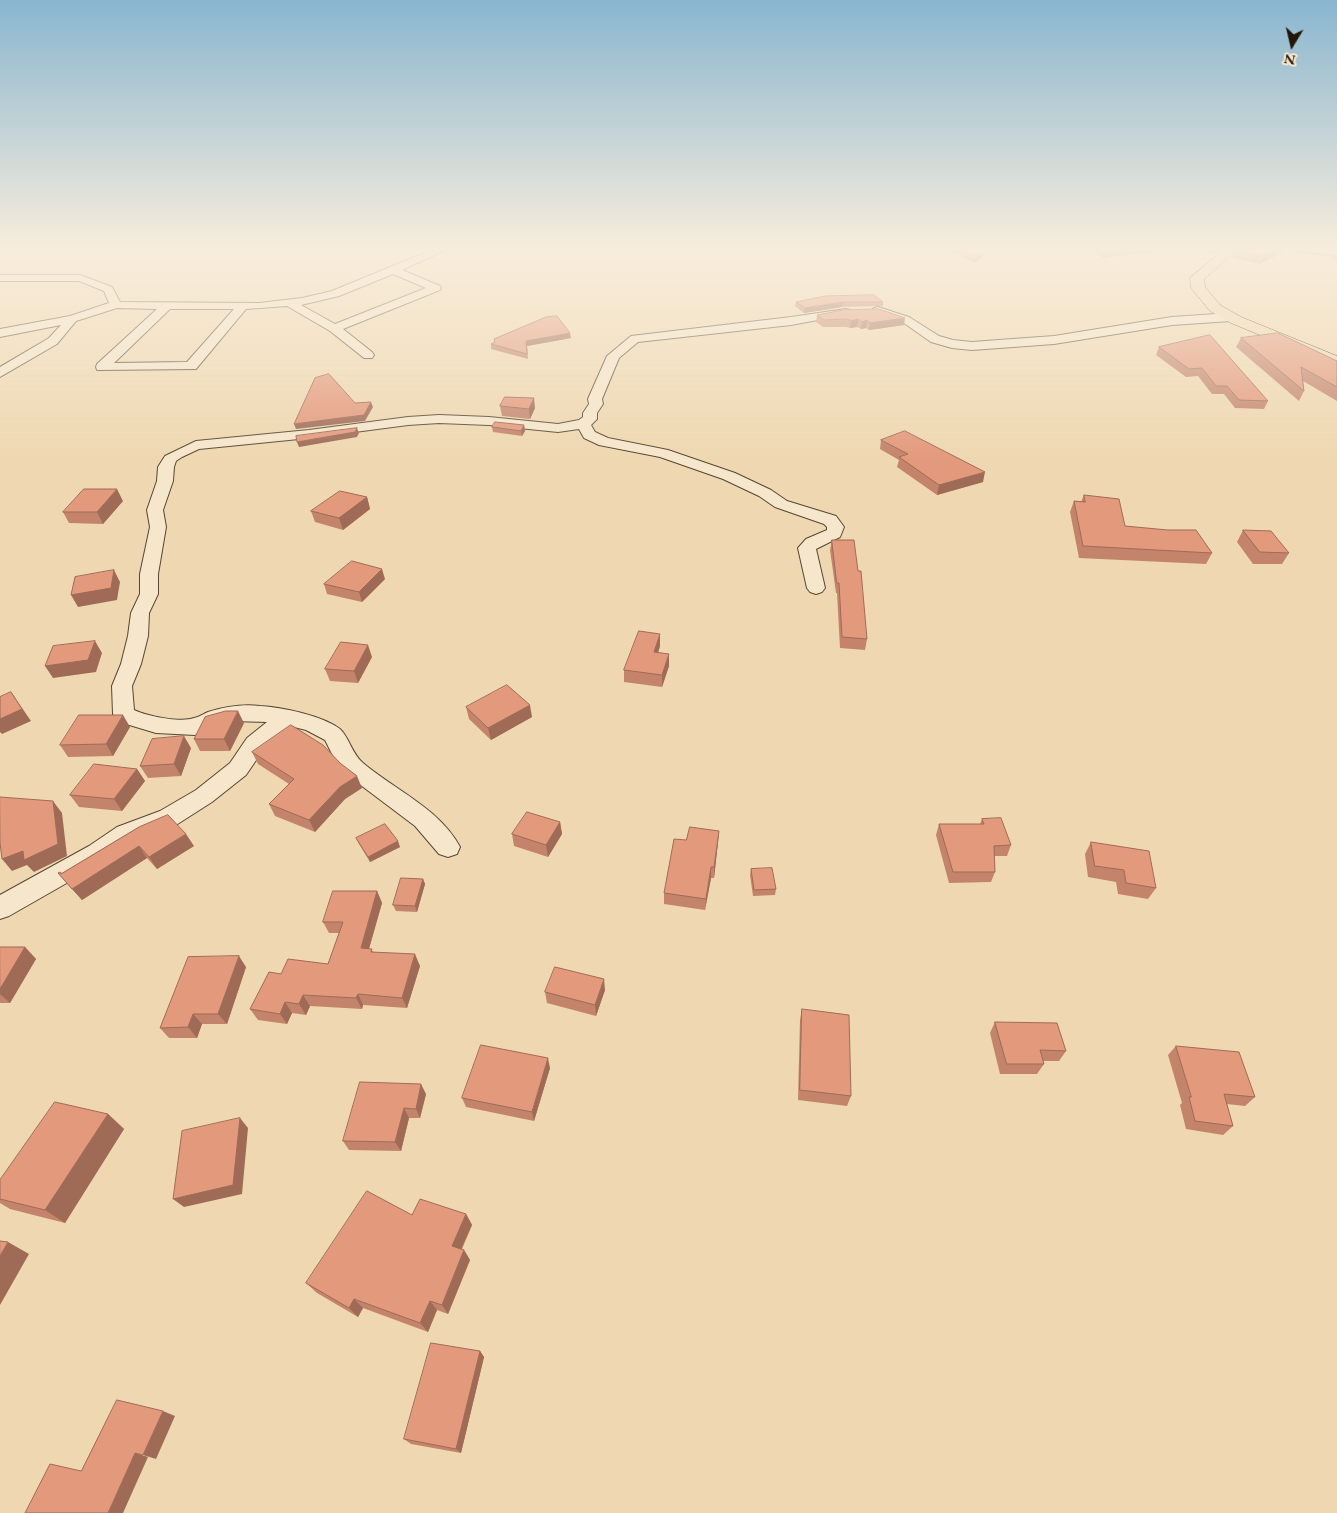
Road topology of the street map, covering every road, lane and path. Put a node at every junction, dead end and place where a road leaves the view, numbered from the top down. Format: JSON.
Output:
{"nodes":[{"id":1,"x":72,"y":319,"type":"joint"},
{"id":2,"x":153,"y":319,"type":"edge"},
{"id":3,"x":232,"y":319,"type":"edge"},
{"id":4,"x":317,"y":319,"type":"edge"},
{"id":5,"x":358,"y":319,"type":"edge"},
{"id":6,"x":805,"y":319,"type":"edge"},
{"id":7,"x":904,"y":319,"type":"edge"},
{"id":8,"x":1207,"y":319,"type":"edge"},
{"id":9,"x":1235,"y":319,"type":"edge"},
{"id":10,"x":334,"y":328,"type":"junction"},
{"id":11,"x":0,"y":333,"type":"edge"},
{"id":12,"x":368,"y":355,"type":"dead end"},
{"id":13,"x":1337,"y":362,"type":"edge"},
{"id":14,"x":0,"y":374,"type":"edge"},
{"id":15,"x":583,"y":424,"type":"junction"},
{"id":16,"x":816,"y":588,"type":"dead end"},
{"id":17,"x":286,"y":718,"type":"junction"},
{"id":18,"x":448,"y":847,"type":"dead end"},
{"id":19,"x":0,"y":908,"type":"edge"}],
"edges":[{"from":1,"to":11,"type":"street"},
{"from":1,"to":14,"type":"street"},
{"from":2,"to":3,"type":"street"},
{"from":4,"to":10,"type":"street"},
{"from":5,"to":10,"type":"street"},
{"from":6,"to":15,"type":"street"},
{"from":7,"to":8,"type":"street"},
{"from":9,"to":13,"type":"main road"},
{"from":10,"to":12,"type":"street"},
{"from":15,"to":16,"type":"street"},
{"from":15,"to":17,"type":"street"},
{"from":17,"to":18,"type":"street"},
{"from":17,"to":19,"type":"street"}]}
